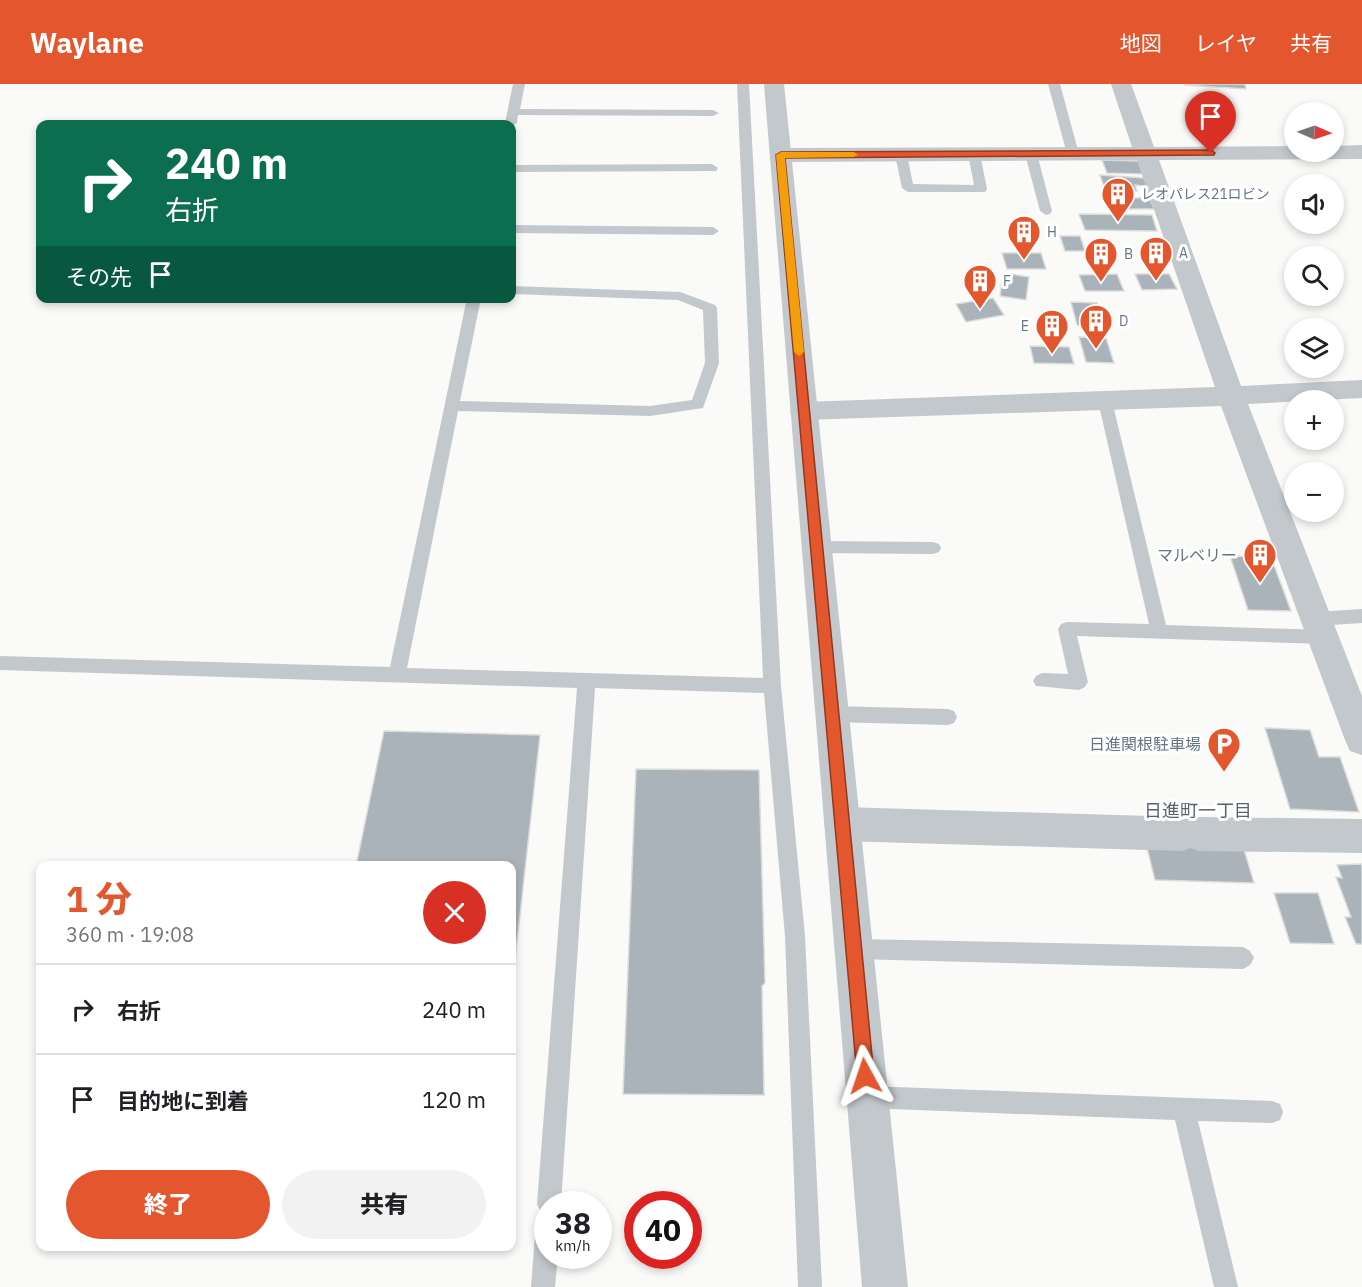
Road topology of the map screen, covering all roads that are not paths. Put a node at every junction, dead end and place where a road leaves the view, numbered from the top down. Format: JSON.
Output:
{"nodes":[{"id":1,"x":519,"y":84,"type":"edge"},
{"id":2,"x":743,"y":84,"type":"edge"},
{"id":3,"x":774,"y":84,"type":"edge"},
{"id":4,"x":1054,"y":84,"type":"edge"},
{"id":5,"x":1121,"y":84,"type":"edge"},
{"id":6,"x":713,"y":113,"type":"dead end"},
{"id":7,"x":512,"y":118,"type":"edge"},
{"id":8,"x":1362,"y":152,"type":"edge"},
{"id":9,"x":1146,"y":153,"type":"junction"},
{"id":10,"x":901,"y":154,"type":"junction"},
{"id":11,"x":974,"y":154,"type":"junction"},
{"id":12,"x":1031,"y":154,"type":"junction"},
{"id":13,"x":1073,"y":154,"type":"junction"},
{"id":14,"x":781,"y":155,"type":"junction"},
{"id":15,"x":712,"y":168,"type":"dead end"},
{"id":16,"x":516,"y":169,"type":"edge"},
{"id":17,"x":1046,"y":211,"type":"dead end"},
{"id":18,"x":516,"y":229,"type":"edge"},
{"id":19,"x":713,"y":231,"type":"dead end"},
{"id":20,"x":516,"y":290,"type":"edge"},
{"id":21,"x":473,"y":303,"type":"edge"},
{"id":22,"x":1362,"y":388,"type":"edge"},
{"id":23,"x":1232,"y":396,"type":"junction"},
{"id":24,"x":1105,"y":401,"type":"junction"},
{"id":25,"x":452,"y":406,"type":"junction"},
{"id":26,"x":804,"y":411,"type":"junction"},
{"id":27,"x":817,"y":547,"type":"junction"},
{"id":28,"x":933,"y":548,"type":"dead end"},
{"id":29,"x":1362,"y":616,"type":"edge"},
{"id":30,"x":1320,"y":628,"type":"junction"},
{"id":31,"x":1159,"y":632,"type":"junction"},
{"id":32,"x":0,"y":663,"type":"edge"},
{"id":33,"x":397,"y":675,"type":"junction"},
{"id":34,"x":587,"y":681,"type":"junction"},
{"id":35,"x":1042,"y":681,"type":"dead end"},
{"id":36,"x":772,"y":686,"type":"junction"},
{"id":37,"x":832,"y":714,"type":"junction"},
{"id":38,"x":948,"y":717,"type":"dead end"},
{"id":39,"x":1362,"y":740,"type":"edge"},
{"id":40,"x":842,"y":824,"type":"junction"},
{"id":41,"x":1362,"y":836,"type":"edge"},
{"id":42,"x":854,"y":949,"type":"junction"},
{"id":43,"x":1243,"y":958,"type":"dead end"},
{"id":44,"x":867,"y":1097,"type":"junction"},
{"id":45,"x":1184,"y":1109,"type":"junction"},
{"id":46,"x":1272,"y":1112,"type":"dead end"},
{"id":47,"x":550,"y":1191,"type":"edge"},
{"id":48,"x":544,"y":1269,"type":"edge"},
{"id":49,"x":543,"y":1287,"type":"edge"},
{"id":50,"x":810,"y":1287,"type":"edge"},
{"id":51,"x":885,"y":1287,"type":"edge"},
{"id":52,"x":1226,"y":1287,"type":"edge"}],
"edges":[{"from":1,"to":7,"type":"lane"},
{"from":2,"to":36,"type":"lane"},
{"from":3,"to":14,"type":"street"},
{"from":4,"to":13,"type":"lane"},
{"from":5,"to":9,"type":"street"},
{"from":6,"to":7,"type":"lane"},
{"from":8,"to":9,"type":"street"},
{"from":9,"to":13,"type":"street"},
{"from":9,"to":23,"type":"street"},
{"from":10,"to":11,"type":"street"},
{"from":10,"to":11,"type":"lane"},
{"from":10,"to":14,"type":"street"},
{"from":11,"to":12,"type":"street"},
{"from":12,"to":13,"type":"street"},
{"from":12,"to":17,"type":"lane"},
{"from":14,"to":26,"type":"street"},
{"from":15,"to":16,"type":"lane"},
{"from":18,"to":19,"type":"lane"},
{"from":20,"to":25,"type":"lane"},
{"from":21,"to":25,"type":"lane"},
{"from":22,"to":23,"type":"street"},
{"from":23,"to":24,"type":"street"},
{"from":23,"to":30,"type":"street"},
{"from":24,"to":26,"type":"street"},
{"from":24,"to":31,"type":"lane"},
{"from":25,"to":33,"type":"lane"},
{"from":26,"to":27,"type":"street"},
{"from":27,"to":28,"type":"lane"},
{"from":27,"to":37,"type":"street"},
{"from":29,"to":30,"type":"lane"},
{"from":30,"to":31,"type":"lane"},
{"from":30,"to":39,"type":"street"},
{"from":31,"to":35,"type":"lane"},
{"from":32,"to":33,"type":"lane"},
{"from":33,"to":34,"type":"lane"},
{"from":34,"to":36,"type":"lane"},
{"from":34,"to":47,"type":"lane"},
{"from":36,"to":50,"type":"lane"},
{"from":37,"to":38,"type":"lane"},
{"from":37,"to":40,"type":"street"},
{"from":40,"to":41,"type":"street"},
{"from":40,"to":42,"type":"street"},
{"from":42,"to":43,"type":"lane"},
{"from":42,"to":44,"type":"street"},
{"from":44,"to":45,"type":"lane"},
{"from":44,"to":51,"type":"street"},
{"from":45,"to":46,"type":"lane"},
{"from":45,"to":52,"type":"lane"},
{"from":48,"to":49,"type":"lane"}]}
